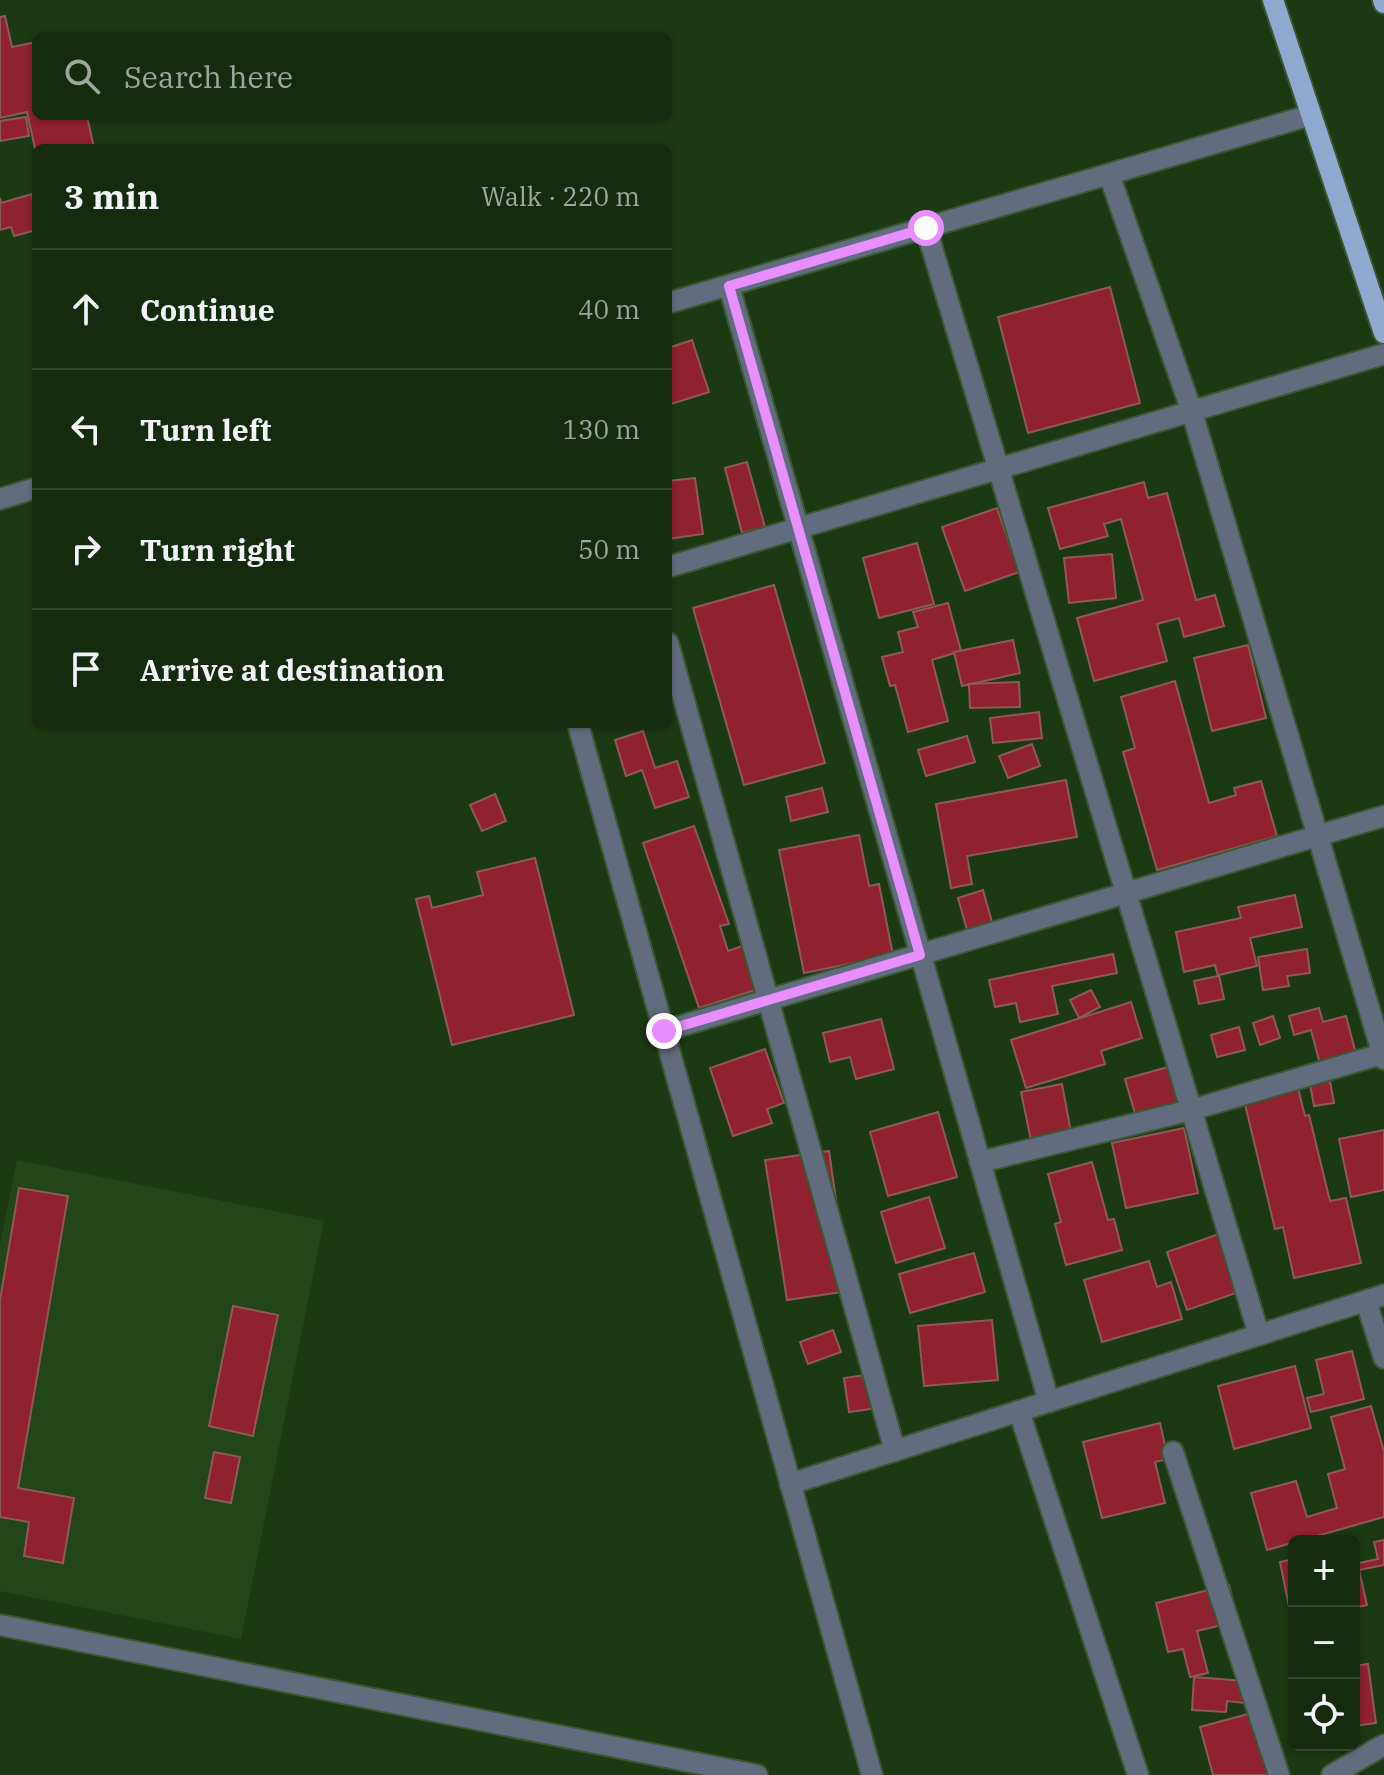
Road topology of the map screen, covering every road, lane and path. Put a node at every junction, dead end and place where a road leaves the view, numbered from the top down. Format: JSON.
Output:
{"nodes":[{"id":1,"x":1273,"y":0,"type":"edge"},
{"id":2,"x":1311,"y":115,"type":"junction"},
{"id":3,"x":1109,"y":174,"type":"junction"},
{"id":4,"x":926,"y":228,"type":"junction"},
{"id":5,"x":729,"y":286,"type":"junction"},
{"id":6,"x":672,"y":302,"type":"edge"},
{"id":7,"x":1384,"y":333,"type":"edge"},
{"id":8,"x":1384,"y":354,"type":"edge"},
{"id":9,"x":1192,"y":412,"type":"junction"},
{"id":10,"x":998,"y":469,"type":"junction"},
{"id":11,"x":32,"y":489,"type":"edge"},
{"id":12,"x":0,"y":499,"type":"edge"},
{"id":13,"x":798,"y":529,"type":"junction"},
{"id":14,"x":672,"y":566,"type":"edge"},
{"id":15,"x":672,"y":657,"type":"edge"},
{"id":16,"x":579,"y":728,"type":"edge"},
{"id":17,"x":1384,"y":816,"type":"edge"},
{"id":18,"x":1320,"y":835,"type":"junction"},
{"id":19,"x":1126,"y":893,"type":"junction"},
{"id":20,"x":920,"y":955,"type":"junction"},
{"id":21,"x":768,"y":1000,"type":"junction"},
{"id":22,"x":664,"y":1031,"type":"junction"},
{"id":23,"x":1383,"y":1057,"type":"edge"},
{"id":24,"x":1191,"y":1110,"type":"junction"},
{"id":25,"x":980,"y":1162,"type":"junction"},
{"id":26,"x":1375,"y":1298,"type":"edge"},
{"id":27,"x":1259,"y":1335,"type":"junction"},
{"id":28,"x":1384,"y":1358,"type":"edge"},
{"id":29,"x":1049,"y":1402,"type":"junction"},
{"id":30,"x":1019,"y":1411,"type":"junction"},
{"id":31,"x":895,"y":1451,"type":"junction"},
{"id":32,"x":1173,"y":1452,"type":"dead end"},
{"id":33,"x":790,"y":1484,"type":"junction"},
{"id":34,"x":0,"y":1625,"type":"edge"},
{"id":35,"x":1384,"y":1745,"type":"edge"},
{"id":36,"x":757,"y":1775,"type":"edge"},
{"id":37,"x":872,"y":1775,"type":"edge"},
{"id":38,"x":1138,"y":1775,"type":"edge"},
{"id":39,"x":1279,"y":1775,"type":"edge"},
{"id":40,"x":1332,"y":1775,"type":"edge"}],
"edges":[{"from":1,"to":2,"type":"main road"},
{"from":2,"to":3,"type":"street"},
{"from":2,"to":7,"type":"main road"},
{"from":3,"to":4,"type":"street"},
{"from":3,"to":9,"type":"street"},
{"from":4,"to":5,"type":"street"},
{"from":4,"to":10,"type":"street"},
{"from":5,"to":6,"type":"street"},
{"from":5,"to":13,"type":"street"},
{"from":8,"to":9,"type":"street"},
{"from":9,"to":10,"type":"street"},
{"from":9,"to":18,"type":"street"},
{"from":10,"to":13,"type":"street"},
{"from":10,"to":19,"type":"street"},
{"from":11,"to":12,"type":"street"},
{"from":13,"to":14,"type":"street"},
{"from":13,"to":20,"type":"street"},
{"from":15,"to":21,"type":"street"},
{"from":16,"to":22,"type":"street"},
{"from":17,"to":18,"type":"street"},
{"from":18,"to":19,"type":"street"},
{"from":18,"to":23,"type":"street"},
{"from":19,"to":20,"type":"street"},
{"from":19,"to":24,"type":"street"},
{"from":20,"to":21,"type":"street"},
{"from":20,"to":25,"type":"street"},
{"from":21,"to":22,"type":"street"},
{"from":21,"to":31,"type":"street"},
{"from":22,"to":33,"type":"street"},
{"from":23,"to":24,"type":"street"},
{"from":24,"to":25,"type":"street"},
{"from":24,"to":27,"type":"street"},
{"from":25,"to":29,"type":"street"},
{"from":26,"to":27,"type":"street"},
{"from":26,"to":28,"type":"street"},
{"from":27,"to":29,"type":"street"},
{"from":29,"to":30,"type":"street"},
{"from":30,"to":31,"type":"street"},
{"from":30,"to":38,"type":"street"},
{"from":31,"to":33,"type":"street"},
{"from":32,"to":39,"type":"street"},
{"from":33,"to":37,"type":"street"},
{"from":34,"to":36,"type":"street"},
{"from":35,"to":40,"type":"street"}]}
